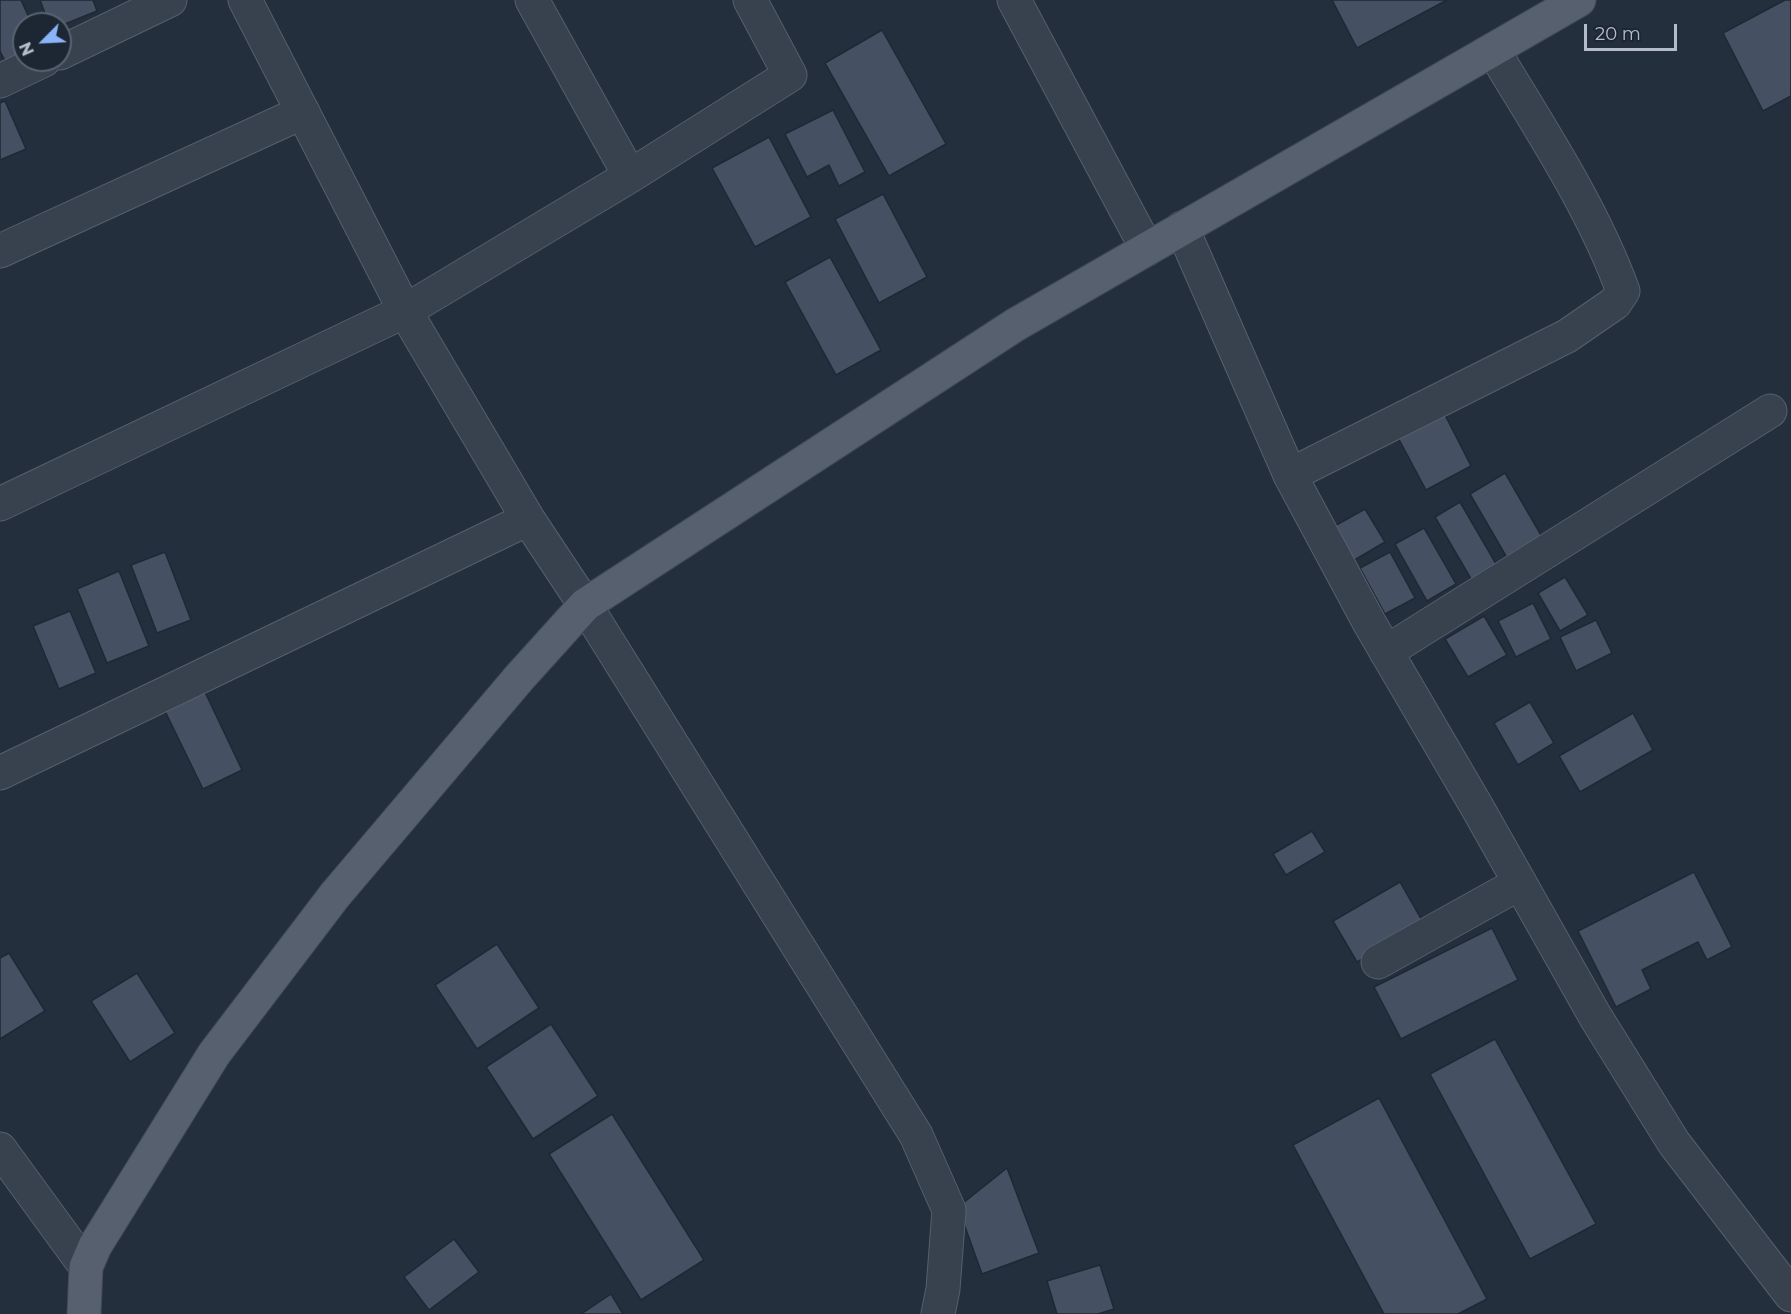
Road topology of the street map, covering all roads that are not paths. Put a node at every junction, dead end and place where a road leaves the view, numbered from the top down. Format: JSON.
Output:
{"nodes":[{"id":1,"x":170,"y":0,"type":"edge"},
{"id":2,"x":245,"y":0,"type":"edge"},
{"id":3,"x":532,"y":0,"type":"edge"},
{"id":4,"x":750,"y":0,"type":"edge"},
{"id":5,"x":1014,"y":0,"type":"edge"},
{"id":6,"x":1579,"y":0,"type":"edge"},
{"id":7,"x":72,"y":46,"type":"edge"},
{"id":8,"x":1493,"y":50,"type":"junction"},
{"id":9,"x":19,"y":72,"type":"edge"},
{"id":10,"x":0,"y":81,"type":"edge"},
{"id":11,"x":303,"y":111,"type":"junction"},
{"id":12,"x":630,"y":176,"type":"junction"},
{"id":13,"x":1182,"y":228,"type":"junction"},
{"id":14,"x":1147,"y":249,"type":"junction"},
{"id":15,"x":0,"y":251,"type":"edge"},
{"id":16,"x":405,"y":311,"type":"junction"},
{"id":17,"x":1770,"y":411,"type":"dead end"},
{"id":18,"x":1290,"y":475,"type":"junction"},
{"id":19,"x":0,"y":504,"type":"edge"},
{"id":20,"x":528,"y":519,"type":"junction"},
{"id":21,"x":585,"y":604,"type":"junction"},
{"id":22,"x":1386,"y":652,"type":"junction"},
{"id":23,"x":0,"y":773,"type":"edge"},
{"id":24,"x":1520,"y":883,"type":"junction"},
{"id":25,"x":1378,"y":962,"type":"dead end"},
{"id":26,"x":0,"y":1149,"type":"edge"},
{"id":27,"x":86,"y":1267,"type":"junction"},
{"id":28,"x":1791,"y":1295,"type":"edge"},
{"id":29,"x":84,"y":1311,"type":"edge"},
{"id":30,"x":938,"y":1314,"type":"edge"}],
"edges":[{"from":1,"to":7,"type":"street"},
{"from":2,"to":11,"type":"street"},
{"from":3,"to":12,"type":"street"},
{"from":4,"to":12,"type":"street"},
{"from":5,"to":14,"type":"street"},
{"from":6,"to":8,"type":"main road"},
{"from":8,"to":13,"type":"main road"},
{"from":8,"to":18,"type":"street"},
{"from":9,"to":10,"type":"street"},
{"from":11,"to":15,"type":"street"},
{"from":11,"to":16,"type":"street"},
{"from":12,"to":16,"type":"street"},
{"from":13,"to":14,"type":"main road"},
{"from":13,"to":18,"type":"street"},
{"from":14,"to":21,"type":"main road"},
{"from":16,"to":19,"type":"street"},
{"from":16,"to":20,"type":"street"},
{"from":17,"to":22,"type":"street"},
{"from":18,"to":22,"type":"street"},
{"from":20,"to":21,"type":"street"},
{"from":20,"to":23,"type":"street"},
{"from":21,"to":27,"type":"main road"},
{"from":21,"to":30,"type":"street"},
{"from":22,"to":24,"type":"street"},
{"from":24,"to":25,"type":"street"},
{"from":24,"to":28,"type":"street"},
{"from":26,"to":27,"type":"street"},
{"from":27,"to":29,"type":"main road"}]}
